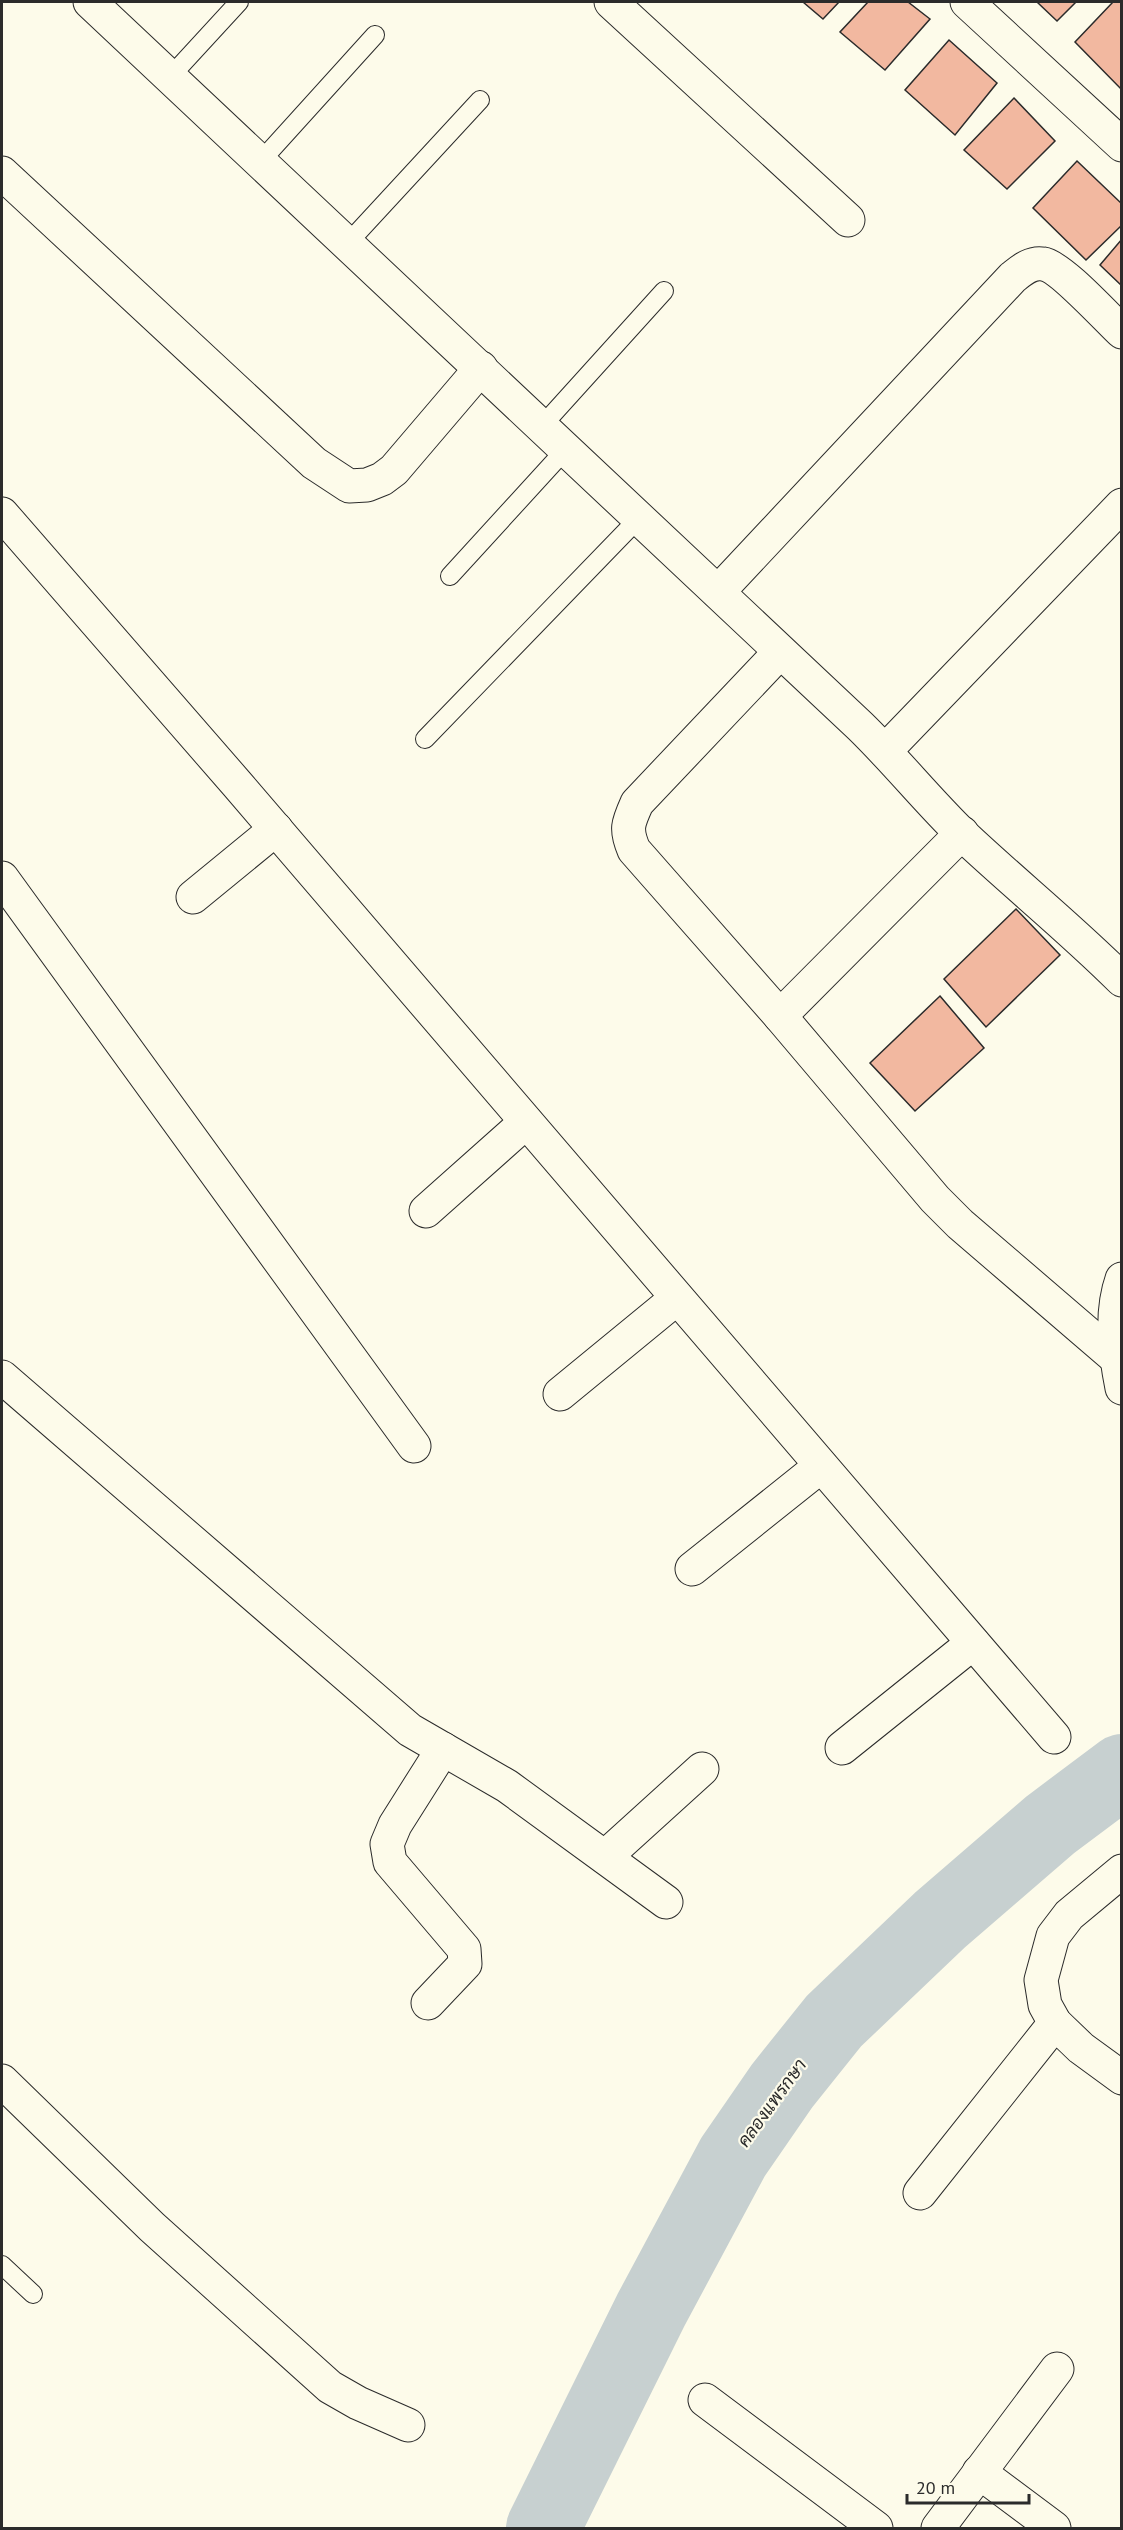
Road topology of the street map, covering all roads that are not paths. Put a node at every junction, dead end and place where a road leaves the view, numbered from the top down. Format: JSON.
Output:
{"nodes":[{"id":1,"x":90,"y":2,"type":"edge"},
{"id":2,"x":238,"y":2,"type":"edge"},
{"id":3,"x":611,"y":2,"type":"edge"},
{"id":4,"x":967,"y":2,"type":"edge"},
{"id":5,"x":375,"y":36,"type":"dead end"},
{"id":6,"x":170,"y":77,"type":"junction"},
{"id":7,"x":480,"y":100,"type":"dead end"},
{"id":8,"x":1122,"y":145,"type":"edge"},
{"id":9,"x":260,"y":162,"type":"junction"},
{"id":10,"x":2,"y":173,"type":"edge"},
{"id":11,"x":848,"y":220,"type":"dead end"},
{"id":12,"x":347,"y":244,"type":"junction"},
{"id":13,"x":664,"y":291,"type":"dead end"},
{"id":14,"x":1122,"y":332,"type":"edge"},
{"id":15,"x":481,"y":368,"type":"junction"},
{"id":16,"x":541,"y":427,"type":"junction"},
{"id":17,"x":566,"y":449,"type":"junction"},
{"id":18,"x":1122,"y":505,"type":"edge"},
{"id":19,"x":2,"y":514,"type":"edge"},
{"id":20,"x":638,"y":519,"type":"junction"},
{"id":21,"x":450,"y":576,"type":"dead end"},
{"id":22,"x":718,"y":592,"type":"junction"},
{"id":23,"x":780,"y":652,"type":"junction"},
{"id":24,"x":425,"y":739,"type":"dead end"},
{"id":25,"x":885,"y":751,"type":"junction"},
{"id":26,"x":276,"y":829,"type":"junction"},
{"id":27,"x":962,"y":833,"type":"junction"},
{"id":28,"x":2,"y":878,"type":"edge"},
{"id":29,"x":193,"y":897,"type":"dead end"},
{"id":30,"x":1122,"y":980,"type":"edge"},
{"id":31,"x":780,"y":1016,"type":"junction"},
{"id":32,"x":526,"y":1122,"type":"junction"},
{"id":33,"x":426,"y":1211,"type":"dead end"},
{"id":34,"x":1122,"y":1279,"type":"edge"},
{"id":35,"x":676,"y":1298,"type":"junction"},
{"id":36,"x":1119,"y":1373,"type":"edge"},
{"id":37,"x":2,"y":1377,"type":"edge"},
{"id":38,"x":560,"y":1394,"type":"dead end"},
{"id":39,"x":414,"y":1446,"type":"dead end"},
{"id":40,"x":821,"y":1466,"type":"junction"},
{"id":41,"x":692,"y":1569,"type":"dead end"},
{"id":42,"x":973,"y":1643,"type":"junction"},
{"id":43,"x":1054,"y":1737,"type":"dead end"},
{"id":44,"x":842,"y":1748,"type":"dead end"},
{"id":45,"x":443,"y":1749,"type":"junction"},
{"id":46,"x":702,"y":1768,"type":"dead end"},
{"id":47,"x":605,"y":1857,"type":"junction"},
{"id":48,"x":1122,"y":1871,"type":"edge"},
{"id":49,"x":666,"y":1902,"type":"dead end"},
{"id":50,"x":428,"y":2003,"type":"dead end"},
{"id":51,"x":1054,"y":2023,"type":"junction"},
{"id":52,"x":1122,"y":2078,"type":"edge"},
{"id":53,"x":2,"y":2081,"type":"edge"},
{"id":54,"x":920,"y":2193,"type":"dead end"},
{"id":55,"x":2,"y":2265,"type":"edge"},
{"id":56,"x":33,"y":2294,"type":"dead end"},
{"id":57,"x":1057,"y":2369,"type":"dead end"},
{"id":58,"x":705,"y":2400,"type":"dead end"},
{"id":59,"x":408,"y":2425,"type":"dead end"},
{"id":60,"x":979,"y":2472,"type":"junction"},
{"id":61,"x":876,"y":2529,"type":"edge"},
{"id":62,"x":938,"y":2529,"type":"edge"},
{"id":63,"x":1054,"y":2529,"type":"edge"}],
"edges":[{"from":1,"to":6,"type":"street"},
{"from":2,"to":6,"type":"lane"},
{"from":3,"to":11,"type":"street"},
{"from":4,"to":8,"type":"street"},
{"from":5,"to":9,"type":"lane"},
{"from":6,"to":9,"type":"street"},
{"from":7,"to":12,"type":"lane"},
{"from":9,"to":12,"type":"street"},
{"from":10,"to":15,"type":"street"},
{"from":12,"to":15,"type":"street"},
{"from":13,"to":16,"type":"lane"},
{"from":14,"to":22,"type":"street"},
{"from":15,"to":16,"type":"street"},
{"from":16,"to":17,"type":"street"},
{"from":17,"to":20,"type":"street"},
{"from":17,"to":21,"type":"lane"},
{"from":18,"to":25,"type":"street"},
{"from":19,"to":26,"type":"street"},
{"from":20,"to":22,"type":"street"},
{"from":20,"to":24,"type":"lane"},
{"from":22,"to":23,"type":"street"},
{"from":23,"to":25,"type":"street"},
{"from":23,"to":31,"type":"street"},
{"from":25,"to":27,"type":"street"},
{"from":26,"to":29,"type":"street"},
{"from":26,"to":32,"type":"street"},
{"from":27,"to":30,"type":"street"},
{"from":27,"to":31,"type":"street"},
{"from":28,"to":39,"type":"street"},
{"from":31,"to":36,"type":"street"},
{"from":32,"to":33,"type":"street"},
{"from":32,"to":35,"type":"street"},
{"from":34,"to":36,"type":"street"},
{"from":35,"to":38,"type":"street"},
{"from":35,"to":40,"type":"street"},
{"from":37,"to":45,"type":"street"},
{"from":40,"to":41,"type":"street"},
{"from":40,"to":42,"type":"street"},
{"from":42,"to":43,"type":"street"},
{"from":42,"to":44,"type":"street"},
{"from":45,"to":47,"type":"street"},
{"from":45,"to":50,"type":"street"},
{"from":46,"to":47,"type":"street"},
{"from":47,"to":49,"type":"street"},
{"from":48,"to":51,"type":"street"},
{"from":51,"to":52,"type":"street"},
{"from":51,"to":54,"type":"street"},
{"from":53,"to":59,"type":"street"},
{"from":55,"to":56,"type":"lane"},
{"from":57,"to":60,"type":"street"},
{"from":58,"to":61,"type":"street"},
{"from":60,"to":62,"type":"street"},
{"from":60,"to":63,"type":"street"}]}
